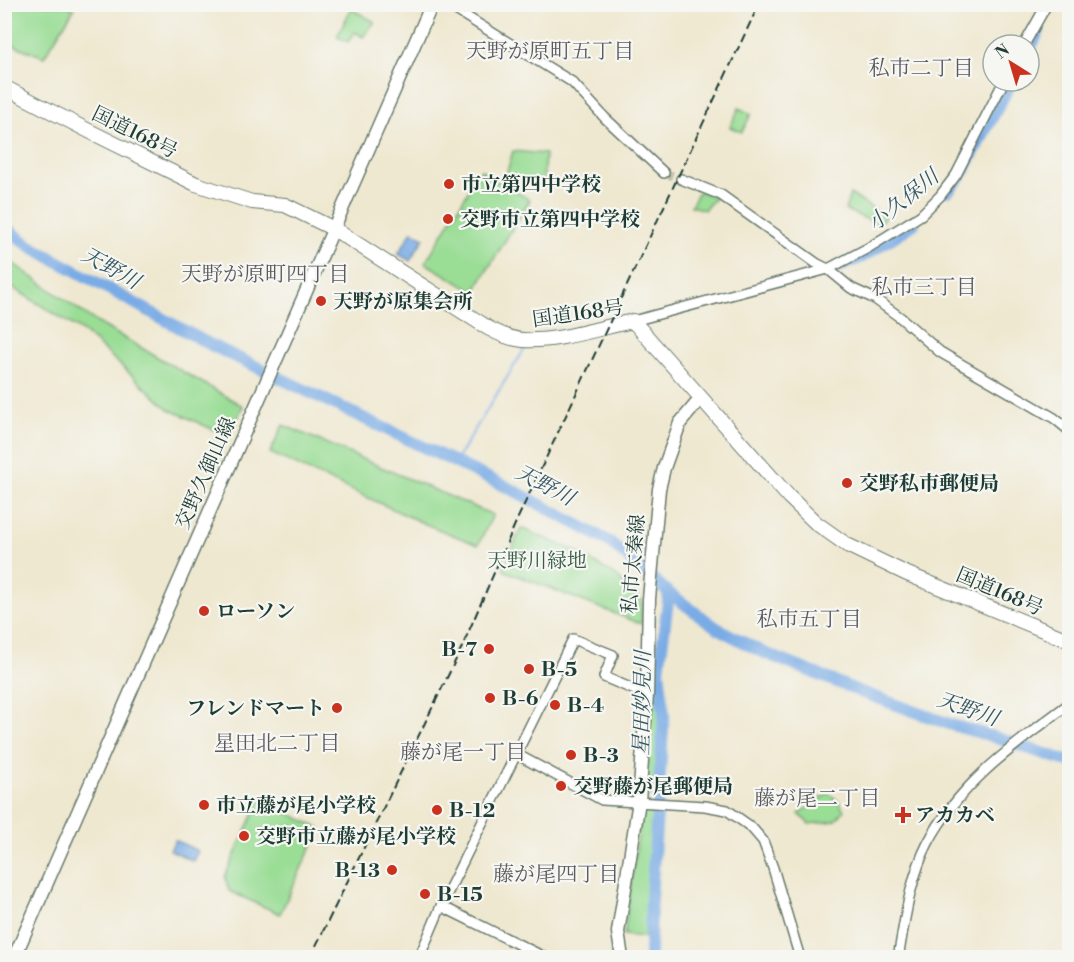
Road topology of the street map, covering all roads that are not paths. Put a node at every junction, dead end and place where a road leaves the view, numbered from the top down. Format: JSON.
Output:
{"nodes":[{"id":1,"x":432,"y":4,"type":"edge"},
{"id":2,"x":446,"y":4,"type":"edge"},
{"id":3,"x":1047,"y":4,"type":"edge"},
{"id":4,"x":1031,"y":33,"type":"edge"},
{"id":5,"x":4,"y":87,"type":"edge"},
{"id":6,"x":998,"y":93,"type":"edge"},
{"id":7,"x":663,"y":173,"type":"tunnel mouth"},
{"id":8,"x":681,"y":179,"type":"tunnel mouth"},
{"id":9,"x":334,"y":229,"type":"junction"},
{"id":10,"x":828,"y":269,"type":"junction"},
{"id":11,"x":633,"y":321,"type":"junction"},
{"id":12,"x":701,"y":398,"type":"junction"},
{"id":13,"x":1070,"y":431,"type":"edge"},
{"id":14,"x":1070,"y":642,"type":"edge"},
{"id":15,"x":647,"y":695,"type":"junction"},
{"id":16,"x":1070,"y":703,"type":"edge"},
{"id":17,"x":516,"y":754,"type":"junction"},
{"id":18,"x":639,"y":801,"type":"junction"},
{"id":19,"x":441,"y":906,"type":"junction"},
{"id":20,"x":14,"y":957,"type":"edge"},
{"id":21,"x":419,"y":957,"type":"edge"},
{"id":22,"x":546,"y":957,"type":"edge"},
{"id":23,"x":622,"y":957,"type":"edge"},
{"id":24,"x":800,"y":957,"type":"edge"},
{"id":25,"x":898,"y":957,"type":"edge"}],
"edges":[{"from":1,"to":9,"type":"main road","name":"交野久御山線"},
{"from":2,"to":7,"type":"street"},
{"from":3,"to":4,"type":"street"},
{"from":5,"to":9,"type":"highway","name":"国道168号"},
{"from":6,"to":10,"type":"street"},
{"from":8,"to":10,"type":"street"},
{"from":9,"to":11,"type":"highway","name":"国道168号"},
{"from":9,"to":20,"type":"main road","name":"交野久御山線"},
{"from":10,"to":11,"type":"street"},
{"from":10,"to":13,"type":"street"},
{"from":11,"to":12,"type":"highway","name":"国道168号"},
{"from":12,"to":14,"type":"highway","name":"国道168号"},
{"from":12,"to":15,"type":"main road","name":"私市太秦線"},
{"from":15,"to":17,"type":"street"},
{"from":15,"to":18,"type":"main road","name":"私市太秦線"},
{"from":16,"to":25,"type":"street"},
{"from":17,"to":18,"type":"street"},
{"from":17,"to":19,"type":"street"},
{"from":18,"to":23,"type":"main road","name":"私市太秦線"},
{"from":18,"to":24,"type":"street"},
{"from":19,"to":21,"type":"street"},
{"from":19,"to":22,"type":"street"}]}
